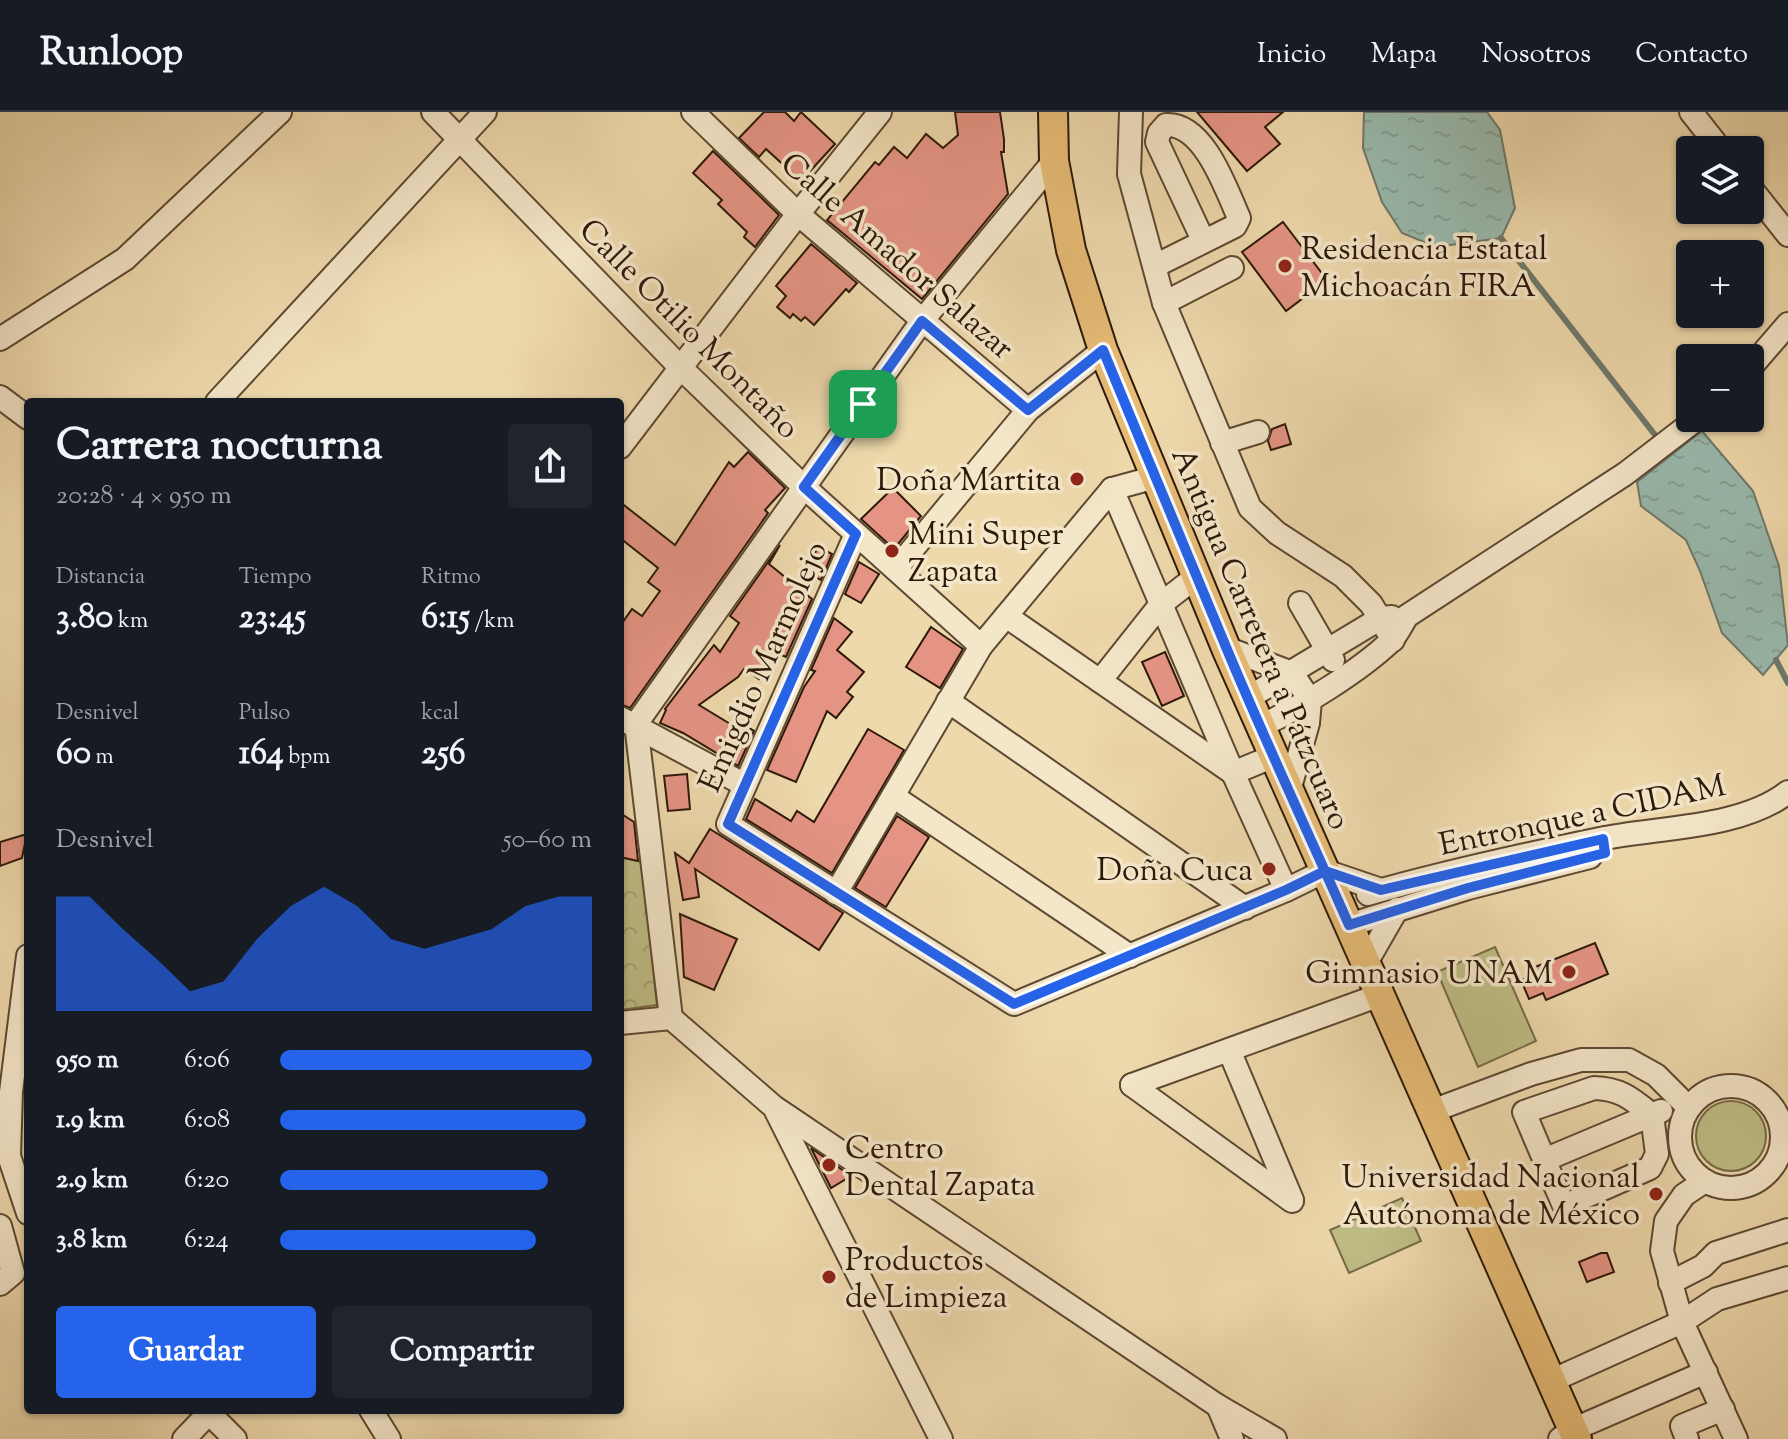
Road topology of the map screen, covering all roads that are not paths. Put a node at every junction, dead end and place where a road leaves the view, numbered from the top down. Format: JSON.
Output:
{"nodes":[{"id":1,"x":280,"y":112,"type":"edge"},
{"id":2,"x":433,"y":112,"type":"edge"},
{"id":3,"x":485,"y":112,"type":"edge"},
{"id":4,"x":693,"y":112,"type":"edge"},
{"id":5,"x":880,"y":112,"type":"edge"},
{"id":6,"x":1053,"y":112,"type":"edge"},
{"id":7,"x":1131,"y":112,"type":"edge"},
{"id":8,"x":1691,"y":112,"type":"edge"},
{"id":9,"x":1710,"y":136,"type":"edge"},
{"id":10,"x":458,"y":140,"type":"junction"},
{"id":11,"x":1054,"y":161,"type":"junction"},
{"id":12,"x":1764,"y":205,"type":"edge"},
{"id":13,"x":798,"y":214,"type":"junction"},
{"id":14,"x":1788,"y":235,"type":"edge"},
{"id":15,"x":1203,"y":240,"type":"junction"},
{"id":16,"x":1155,"y":266,"type":"junction"},
{"id":17,"x":1232,"y":268,"type":"dead end"},
{"id":18,"x":1164,"y":303,"type":"junction"},
{"id":19,"x":922,"y":321,"type":"junction"},
{"id":20,"x":1788,"y":324,"type":"edge"},
{"id":21,"x":0,"y":339,"type":"edge"},
{"id":22,"x":1103,"y":350,"type":"junction"},
{"id":23,"x":1764,"y":352,"type":"edge"},
{"id":24,"x":681,"y":368,"type":"junction"},
{"id":25,"x":0,"y":397,"type":"edge"},
{"id":26,"x":221,"y":398,"type":"edge"},
{"id":27,"x":1028,"y":410,"type":"junction"},
{"id":28,"x":24,"y":415,"type":"edge"},
{"id":29,"x":1258,"y":432,"type":"dead end"},
{"id":30,"x":1680,"y":432,"type":"edge"},
{"id":31,"x":624,"y":442,"type":"edge"},
{"id":32,"x":1222,"y":443,"type":"junction"},
{"id":33,"x":1156,"y":477,"type":"junction"},
{"id":34,"x":804,"y":487,"type":"junction"},
{"id":35,"x":1112,"y":489,"type":"junction"},
{"id":36,"x":856,"y":534,"type":"junction"},
{"id":37,"x":896,"y":569,"type":"junction"},
{"id":38,"x":1197,"y":576,"type":"junction"},
{"id":39,"x":1300,"y":603,"type":"dead end"},
{"id":40,"x":1161,"y":604,"type":"junction"},
{"id":41,"x":1006,"y":616,"type":"junction"},
{"id":42,"x":1407,"y":616,"type":"junction"},
{"id":43,"x":1381,"y":618,"type":"junction"},
{"id":44,"x":1393,"y":640,"type":"junction"},
{"id":45,"x":981,"y":646,"type":"junction"},
{"id":46,"x":1226,"y":648,"type":"junction"},
{"id":47,"x":1327,"y":650,"type":"junction"},
{"id":48,"x":1292,"y":673,"type":"junction"},
{"id":49,"x":1343,"y":677,"type":"junction"},
{"id":50,"x":1100,"y":681,"type":"junction"},
{"id":51,"x":1248,"y":698,"type":"junction"},
{"id":52,"x":1310,"y":700,"type":"junction"},
{"id":53,"x":948,"y":701,"type":"junction"},
{"id":54,"x":628,"y":721,"type":"edge"},
{"id":55,"x":1261,"y":726,"type":"junction"},
{"id":56,"x":1274,"y":756,"type":"junction"},
{"id":57,"x":1233,"y":773,"type":"junction"},
{"id":58,"x":745,"y":785,"type":"junction"},
{"id":59,"x":1289,"y":791,"type":"junction"},
{"id":60,"x":1788,"y":792,"type":"edge"},
{"id":61,"x":893,"y":796,"type":"junction"},
{"id":62,"x":1788,"y":810,"type":"edge"},
{"id":63,"x":1604,"y":846,"type":"junction"},
{"id":64,"x":1325,"y":871,"type":"junction"},
{"id":65,"x":1466,"y":880,"type":"junction"},
{"id":66,"x":1286,"y":890,"type":"junction"},
{"id":67,"x":1381,"y":890,"type":"junction"},
{"id":68,"x":836,"y":893,"type":"junction"},
{"id":69,"x":1245,"y":908,"type":"junction"},
{"id":70,"x":1397,"y":909,"type":"junction"},
{"id":71,"x":1344,"y":913,"type":"junction"},
{"id":72,"x":1130,"y":956,"type":"junction"},
{"id":73,"x":1366,"y":963,"type":"junction"},
{"id":74,"x":24,"y":992,"type":"edge"},
{"id":75,"x":1380,"y":995,"type":"junction"},
{"id":76,"x":671,"y":1018,"type":"junction"},
{"id":77,"x":624,"y":1023,"type":"edge"},
{"id":78,"x":1229,"y":1050,"type":"junction"},
{"id":79,"x":13,"y":1092,"type":"edge"},
{"id":80,"x":1778,"y":1097,"type":"edge"},
{"id":81,"x":1685,"y":1104,"type":"junction"},
{"id":82,"x":774,"y":1107,"type":"junction"},
{"id":83,"x":1432,"y":1111,"type":"junction"},
{"id":84,"x":1652,"y":1115,"type":"junction"},
{"id":85,"x":1544,"y":1160,"type":"junction"},
{"id":86,"x":1782,"y":1164,"type":"edge"},
{"id":87,"x":1705,"y":1181,"type":"junction"},
{"id":88,"x":24,"y":1201,"type":"edge"},
{"id":89,"x":0,"y":1226,"type":"edge"},
{"id":90,"x":1788,"y":1230,"type":"edge"},
{"id":91,"x":1703,"y":1266,"type":"junction"},
{"id":92,"x":7,"y":1278,"type":"edge"},
{"id":93,"x":1788,"y":1278,"type":"edge"},
{"id":94,"x":1670,"y":1283,"type":"junction"},
{"id":95,"x":1717,"y":1299,"type":"junction"},
{"id":96,"x":1685,"y":1328,"type":"junction"},
{"id":97,"x":1703,"y":1366,"type":"junction"},
{"id":98,"x":1218,"y":1406,"type":"junction"},
{"id":99,"x":1723,"y":1409,"type":"junction"},
{"id":100,"x":206,"y":1414,"type":"edge"},
{"id":101,"x":210,"y":1414,"type":"edge"},
{"id":102,"x":373,"y":1414,"type":"edge"},
{"id":103,"x":1564,"y":1416,"type":"edge"},
{"id":104,"x":184,"y":1439,"type":"edge"},
{"id":105,"x":235,"y":1439,"type":"edge"},
{"id":106,"x":389,"y":1439,"type":"edge"},
{"id":107,"x":941,"y":1439,"type":"edge"},
{"id":108,"x":1232,"y":1439,"type":"edge"},
{"id":109,"x":1275,"y":1439,"type":"edge"},
{"id":110,"x":1687,"y":1439,"type":"edge"},
{"id":111,"x":1736,"y":1439,"type":"edge"}],
"edges":[{"from":1,"to":21,"type":"street"},
{"from":2,"to":10,"type":"street","name":"Calle Otilio Montaño"},
{"from":3,"to":10,"type":"street"},
{"from":4,"to":13,"type":"street","name":"Calle Amador Salazar"},
{"from":5,"to":13,"type":"street"},
{"from":6,"to":11,"type":"main road","name":"Antigua Carretera a Pátzcuaro"},
{"from":7,"to":16,"type":"street"},
{"from":8,"to":9,"type":"street"},
{"from":10,"to":24,"type":"street","name":"Calle Otilio Montaño"},
{"from":10,"to":26,"type":"street"},
{"from":11,"to":19,"type":"street"},
{"from":11,"to":22,"type":"main road","name":"Antigua Carretera a Pátzcuaro"},
{"from":12,"to":14,"type":"street"},
{"from":13,"to":19,"type":"street","name":"Calle Amador Salazar"},
{"from":13,"to":24,"type":"street"},
{"from":15,"to":15,"type":"street"},
{"from":15,"to":16,"type":"street"},
{"from":16,"to":18,"type":"street"},
{"from":17,"to":18,"type":"street"},
{"from":18,"to":32,"type":"street"},
{"from":19,"to":27,"type":"street","name":"Calle Amador Salazar"},
{"from":19,"to":34,"type":"street"},
{"from":20,"to":23,"type":"street"},
{"from":22,"to":27,"type":"street"},
{"from":22,"to":33,"type":"main road","name":"Antigua Carretera a Pátzcuaro"},
{"from":24,"to":31,"type":"street"},
{"from":24,"to":34,"type":"street","name":"Calle Otilio Montaño"},
{"from":25,"to":28,"type":"street"},
{"from":27,"to":37,"type":"street"},
{"from":29,"to":32,"type":"street"},
{"from":30,"to":42,"type":"street"},
{"from":32,"to":43,"type":"street"},
{"from":33,"to":35,"type":"street"},
{"from":33,"to":38,"type":"main road","name":"Antigua Carretera a Pátzcuaro"},
{"from":34,"to":36,"type":"street","name":"Calle Otilio Montaño"},
{"from":34,"to":54,"type":"street"},
{"from":35,"to":40,"type":"street"},
{"from":35,"to":41,"type":"street"},
{"from":36,"to":37,"type":"street","name":"Calle Otilio Montaño"},
{"from":36,"to":58,"type":"street","name":"Emigdio Marmolejo"},
{"from":37,"to":45,"type":"street","name":"Calle Otilio Montaño"},
{"from":38,"to":40,"type":"street"},
{"from":38,"to":46,"type":"main road","name":"Antigua Carretera a Pátzcuaro"},
{"from":39,"to":47,"type":"street"},
{"from":40,"to":50,"type":"street"},
{"from":40,"to":57,"type":"street"},
{"from":41,"to":45,"type":"street"},
{"from":41,"to":50,"type":"street"},
{"from":42,"to":43,"type":"street"},
{"from":42,"to":44,"type":"street"},
{"from":43,"to":44,"type":"street"},
{"from":43,"to":47,"type":"street"},
{"from":44,"to":49,"type":"street"},
{"from":45,"to":53,"type":"street"},
{"from":46,"to":48,"type":"street"},
{"from":46,"to":51,"type":"main road","name":"Antigua Carretera a Pátzcuaro"},
{"from":47,"to":48,"type":"street"},
{"from":47,"to":49,"type":"street"},
{"from":48,"to":51,"type":"street"},
{"from":48,"to":52,"type":"street"},
{"from":49,"to":52,"type":"street"},
{"from":50,"to":57,"type":"street"},
{"from":51,"to":55,"type":"main road","name":"Antigua Carretera a Pátzcuaro"},
{"from":52,"to":55,"type":"street"},
{"from":52,"to":59,"type":"street"},
{"from":53,"to":61,"type":"street"},
{"from":53,"to":69,"type":"street"},
{"from":54,"to":58,"type":"street"},
{"from":54,"to":76,"type":"street"},
{"from":55,"to":56,"type":"main road","name":"Antigua Carretera a Pátzcuaro"},
{"from":56,"to":57,"type":"street"},
{"from":56,"to":59,"type":"main road","name":"Antigua Carretera a Pátzcuaro"},
{"from":57,"to":66,"type":"street"},
{"from":58,"to":68,"type":"street","name":"Emigdio Marmolejo"},
{"from":59,"to":64,"type":"main road","name":"Antigua Carretera a Pátzcuaro"},
{"from":60,"to":63,"type":"street","name":"Entronque a CIDAM"},
{"from":61,"to":68,"type":"street"},
{"from":61,"to":72,"type":"street"},
{"from":62,"to":63,"type":"street","name":"Entronque a CIDAM"},
{"from":63,"to":65,"type":"street","name":"Entronque a CIDAM"},
{"from":64,"to":66,"type":"street"},
{"from":64,"to":67,"type":"street"},
{"from":64,"to":71,"type":"main road","name":"Antigua Carretera a Pátzcuaro"},
{"from":65,"to":67,"type":"street","name":"Entronque a CIDAM"},
{"from":65,"to":70,"type":"street","name":"Entronque a CIDAM"},
{"from":66,"to":69,"type":"street"},
{"from":67,"to":71,"type":"street","name":"Entronque a CIDAM"},
{"from":68,"to":72,"type":"street"},
{"from":69,"to":72,"type":"street"},
{"from":70,"to":71,"type":"street","name":"Entronque a CIDAM"},
{"from":70,"to":73,"type":"street"},
{"from":71,"to":73,"type":"main road","name":"Antigua Carretera a Pátzcuaro"},
{"from":73,"to":75,"type":"main road","name":"Antigua Carretera a Pátzcuaro"},
{"from":74,"to":79,"type":"street"},
{"from":75,"to":78,"type":"street"},
{"from":75,"to":83,"type":"main road","name":"Antigua Carretera a Pátzcuaro"},
{"from":76,"to":77,"type":"street"},
{"from":76,"to":82,"type":"street"},
{"from":78,"to":78,"type":"street"},
{"from":79,"to":88,"type":"street"},
{"from":80,"to":81,"type":"street"},
{"from":80,"to":86,"type":"street"},
{"from":81,"to":83,"type":"street"},
{"from":81,"to":84,"type":"street"},
{"from":81,"to":87,"type":"street"},
{"from":82,"to":98,"type":"street"},
{"from":82,"to":107,"type":"street"},
{"from":83,"to":103,"type":"main road","name":"Antigua Carretera a Pátzcuaro"},
{"from":84,"to":85,"type":"street"},
{"from":84,"to":85,"type":"street"},
{"from":84,"to":85,"type":"street"},
{"from":86,"to":87,"type":"street"},
{"from":87,"to":94,"type":"street"},
{"from":89,"to":92,"type":"street"},
{"from":90,"to":91,"type":"street"},
{"from":91,"to":94,"type":"street"},
{"from":91,"to":95,"type":"street"},
{"from":93,"to":95,"type":"street"},
{"from":94,"to":96,"type":"street"},
{"from":95,"to":96,"type":"street"},
{"from":96,"to":97,"type":"street"},
{"from":96,"to":103,"type":"street"},
{"from":97,"to":99,"type":"street"},
{"from":97,"to":103,"type":"street"},
{"from":98,"to":108,"type":"street"},
{"from":98,"to":109,"type":"street"},
{"from":99,"to":110,"type":"street"},
{"from":99,"to":111,"type":"street"},
{"from":100,"to":104,"type":"street"},
{"from":101,"to":105,"type":"street"},
{"from":102,"to":106,"type":"street"}]}
